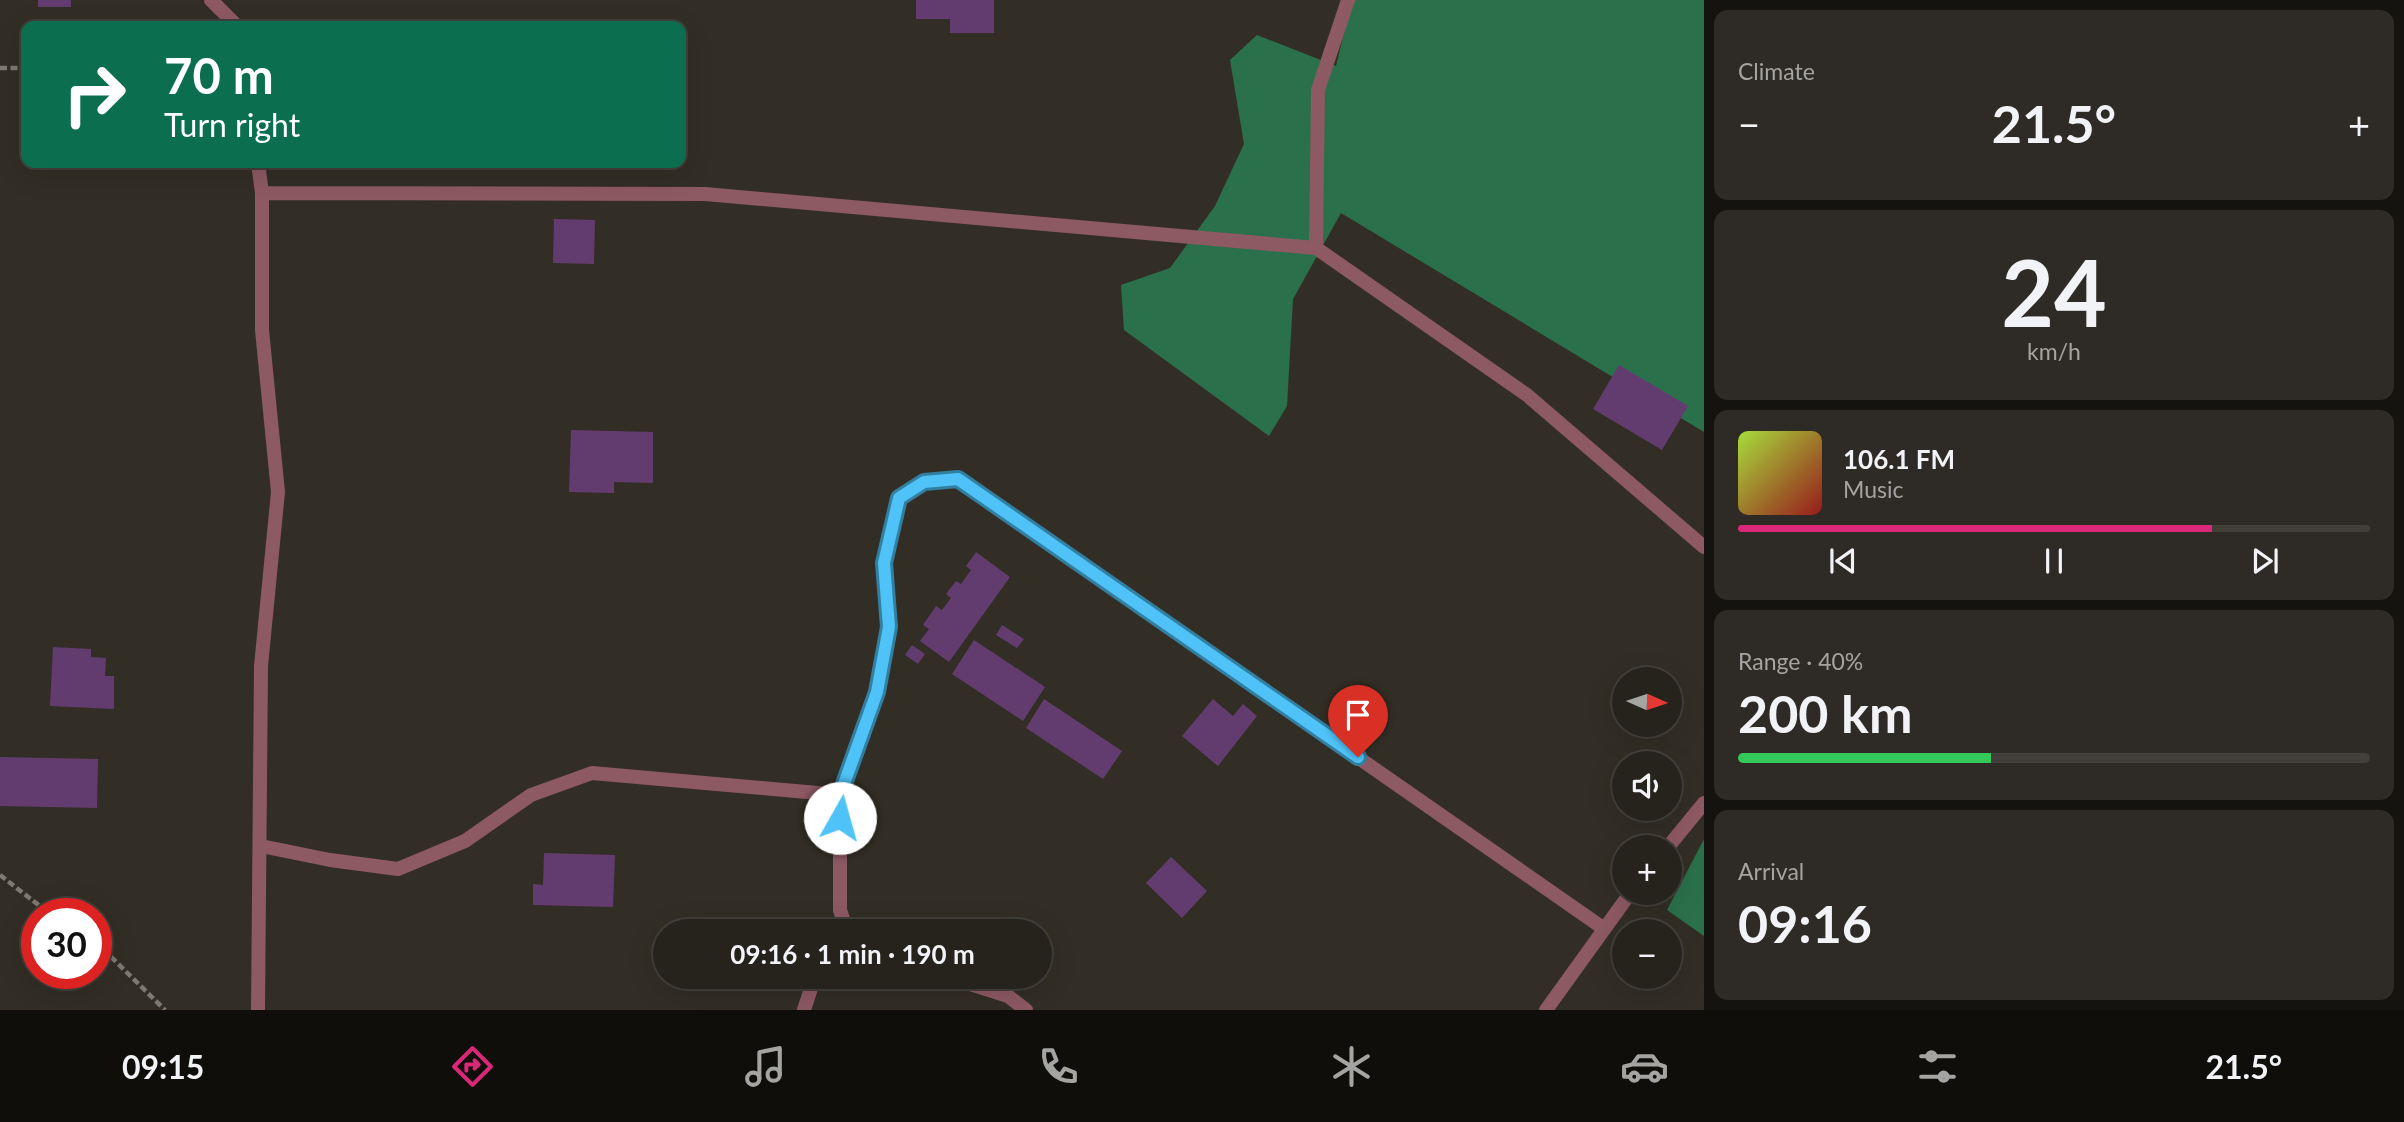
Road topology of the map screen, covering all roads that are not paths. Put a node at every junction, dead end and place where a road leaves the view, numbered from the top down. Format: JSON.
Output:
{"nodes":[{"id":1,"x":211,"y":0,"type":"edge"},
{"id":2,"x":1348,"y":0,"type":"edge"},
{"id":3,"x":232,"y":21,"type":"edge"},
{"id":4,"x":259,"y":168,"type":"edge"},
{"id":5,"x":262,"y":193,"type":"junction"},
{"id":6,"x":1316,"y":248,"type":"junction"},
{"id":7,"x":1704,"y":547,"type":"edge"},
{"id":8,"x":840,"y":795,"type":"junction"},
{"id":9,"x":1704,"y":803,"type":"edge"},
{"id":10,"x":1678,"y":835,"type":"edge"},
{"id":11,"x":261,"y":846,"type":"junction"},
{"id":12,"x":1621,"y":905,"type":"edge"},
{"id":13,"x":843,"y":919,"type":"edge"},
{"id":14,"x":1603,"y":928,"type":"junction"},
{"id":15,"x":811,"y":989,"type":"edge"},
{"id":16,"x":986,"y":989,"type":"edge"},
{"id":17,"x":258,"y":1010,"type":"edge"},
{"id":18,"x":804,"y":1010,"type":"edge"},
{"id":19,"x":1026,"y":1010,"type":"edge"},
{"id":20,"x":1546,"y":1010,"type":"edge"}],
"edges":[{"from":1,"to":3,"type":"street"},
{"from":2,"to":6,"type":"street"},
{"from":4,"to":5,"type":"street"},
{"from":5,"to":6,"type":"street"},
{"from":5,"to":11,"type":"street"},
{"from":6,"to":7,"type":"street"},
{"from":8,"to":11,"type":"street"},
{"from":8,"to":13,"type":"street"},
{"from":8,"to":14,"type":"street"},
{"from":9,"to":10,"type":"street"},
{"from":11,"to":17,"type":"street"},
{"from":12,"to":14,"type":"street"},
{"from":14,"to":20,"type":"street"},
{"from":15,"to":18,"type":"street"},
{"from":16,"to":19,"type":"street"}]}
